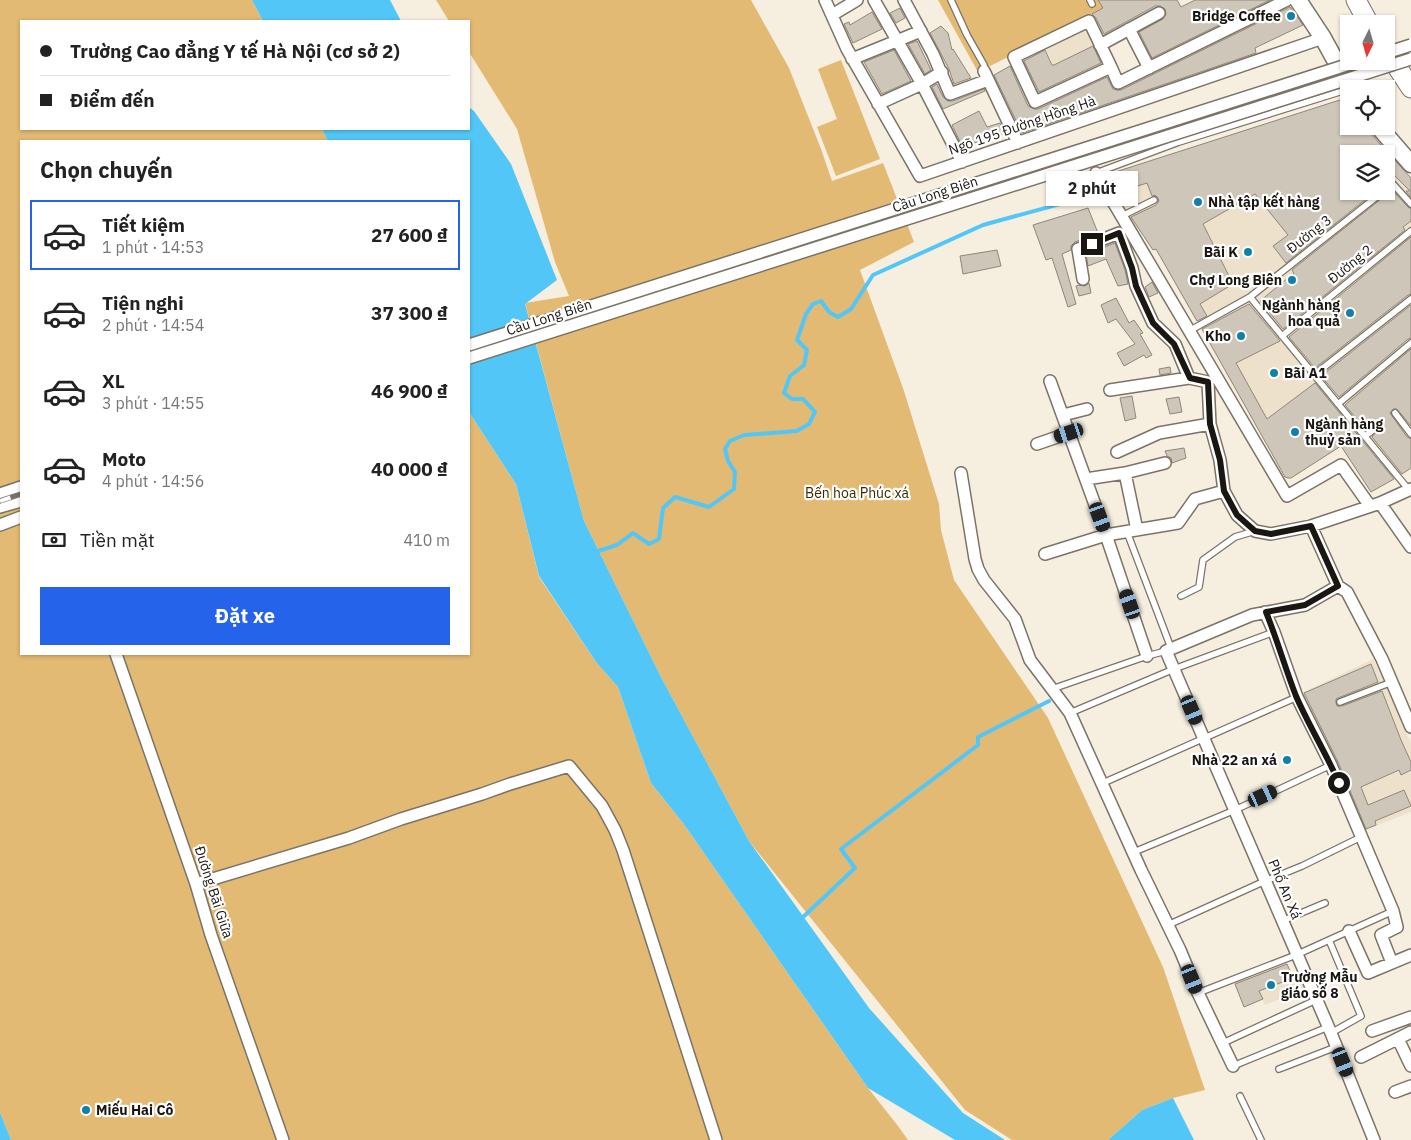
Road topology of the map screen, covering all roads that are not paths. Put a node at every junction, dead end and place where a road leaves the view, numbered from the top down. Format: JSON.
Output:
{"nodes":[{"id":1,"x":825,"y":0,"type":"edge"},
{"id":2,"x":857,"y":0,"type":"edge"},
{"id":3,"x":874,"y":0,"type":"edge"},
{"id":4,"x":904,"y":0,"type":"edge"},
{"id":5,"x":950,"y":0,"type":"edge"},
{"id":6,"x":1287,"y":0,"type":"edge"},
{"id":7,"x":1298,"y":0,"type":"edge"},
{"id":8,"x":1356,"y":0,"type":"edge"},
{"id":9,"x":1159,"y":13,"type":"dead end"},
{"id":10,"x":832,"y":15,"type":"junction"},
{"id":11,"x":1365,"y":15,"type":"edge"},
{"id":12,"x":1129,"y":29,"type":"junction"},
{"id":13,"x":921,"y":31,"type":"junction"},
{"id":14,"x":1323,"y":38,"type":"junction"},
{"id":15,"x":898,"y":40,"type":"junction"},
{"id":16,"x":1100,"y":45,"type":"junction"},
{"id":17,"x":1411,"y":45,"type":"edge"},
{"id":18,"x":1395,"y":49,"type":"edge"},
{"id":19,"x":852,"y":59,"type":"junction"},
{"id":20,"x":1411,"y":59,"type":"edge"},
{"id":21,"x":1395,"y":64,"type":"edge"},
{"id":22,"x":1111,"y":67,"type":"junction"},
{"id":23,"x":1340,"y":67,"type":"edge"},
{"id":24,"x":1149,"y":68,"type":"junction"},
{"id":25,"x":942,"y":72,"type":"junction"},
{"id":26,"x":985,"y":72,"type":"junction"},
{"id":27,"x":1345,"y":80,"type":"edge"},
{"id":28,"x":922,"y":84,"type":"junction"},
{"id":29,"x":1411,"y":88,"type":"edge"},
{"id":30,"x":1340,"y":92,"type":"edge"},
{"id":31,"x":878,"y":104,"type":"junction"},
{"id":32,"x":1386,"y":135,"type":"edge"},
{"id":33,"x":1018,"y":143,"type":"junction"},
{"id":34,"x":962,"y":162,"type":"junction"},
{"id":35,"x":1411,"y":164,"type":"edge"},
{"id":36,"x":1096,"y":172,"type":"joint"},
{"id":37,"x":1395,"y":186,"type":"edge"},
{"id":38,"x":1154,"y":200,"type":"dead end"},
{"id":39,"x":1372,"y":200,"type":"edge"},
{"id":40,"x":1411,"y":204,"type":"edge"},
{"id":41,"x":1122,"y":216,"type":"junction"},
{"id":42,"x":1411,"y":231,"type":"edge"},
{"id":43,"x":1083,"y":279,"type":"dead end"},
{"id":44,"x":1250,"y":297,"type":"junction"},
{"id":45,"x":1411,"y":299,"type":"edge"},
{"id":46,"x":1189,"y":332,"type":"junction"},
{"id":47,"x":1282,"y":336,"type":"junction"},
{"id":48,"x":1411,"y":343,"type":"edge"},
{"id":49,"x":470,"y":345,"type":"edge"},
{"id":50,"x":470,"y":358,"type":"edge"},
{"id":51,"x":1314,"y":375,"type":"junction"},
{"id":52,"x":1190,"y":378,"type":"junction"},
{"id":53,"x":1050,"y":381,"type":"dead end"},
{"id":54,"x":1110,"y":390,"type":"dead end"},
{"id":55,"x":1338,"y":404,"type":"junction"},
{"id":56,"x":1087,"y":409,"type":"dead end"},
{"id":57,"x":1395,"y":413,"type":"dead end"},
{"id":58,"x":1062,"y":415,"type":"junction"},
{"id":59,"x":1210,"y":424,"type":"junction"},
{"id":60,"x":1372,"y":431,"type":"dead end"},
{"id":61,"x":1069,"y":433,"type":"junction"},
{"id":62,"x":1411,"y":434,"type":"edge"},
{"id":63,"x":1365,"y":436,"type":"junction"},
{"id":64,"x":1037,"y":444,"type":"dead end"},
{"id":65,"x":1118,"y":452,"type":"dead end"},
{"id":66,"x":1165,"y":463,"type":"dead end"},
{"id":67,"x":961,"y":473,"type":"dead end"},
{"id":68,"x":1125,"y":473,"type":"junction"},
{"id":69,"x":1086,"y":479,"type":"junction"},
{"id":70,"x":20,"y":487,"type":"edge"},
{"id":71,"x":1410,"y":489,"type":"edge"},
{"id":72,"x":1224,"y":491,"type":"junction"},
{"id":73,"x":0,"y":494,"type":"edge"},
{"id":74,"x":20,"y":501,"type":"edge"},
{"id":75,"x":1375,"y":504,"type":"junction"},
{"id":76,"x":0,"y":507,"type":"edge"},
{"id":77,"x":20,"y":517,"type":"edge"},
{"id":78,"x":0,"y":526,"type":"edge"},
{"id":79,"x":1311,"y":526,"type":"junction"},
{"id":80,"x":1132,"y":531,"type":"junction"},
{"id":81,"x":1255,"y":531,"type":"junction"},
{"id":82,"x":1106,"y":536,"type":"junction"},
{"id":83,"x":1411,"y":547,"type":"edge"},
{"id":84,"x":1045,"y":554,"type":"dead end"},
{"id":85,"x":1338,"y":586,"type":"junction"},
{"id":86,"x":1181,"y":596,"type":"dead end"},
{"id":87,"x":1266,"y":612,"type":"junction"},
{"id":88,"x":1274,"y":632,"type":"junction"},
{"id":89,"x":1168,"y":650,"type":"junction"},
{"id":90,"x":116,"y":655,"type":"edge"},
{"id":91,"x":1148,"y":656,"type":"junction"},
{"id":92,"x":1174,"y":669,"type":"junction"},
{"id":93,"x":1392,"y":682,"type":"junction"},
{"id":94,"x":1052,"y":689,"type":"junction"},
{"id":95,"x":1297,"y":696,"type":"junction"},
{"id":96,"x":1340,"y":702,"type":"dead end"},
{"id":97,"x":1070,"y":713,"type":"junction"},
{"id":98,"x":1411,"y":727,"type":"edge"},
{"id":99,"x":1204,"y":738,"type":"junction"},
{"id":100,"x":1331,"y":765,"type":"junction"},
{"id":101,"x":1103,"y":783,"type":"junction"},
{"id":102,"x":1235,"y":810,"type":"junction"},
{"id":103,"x":1362,"y":837,"type":"junction"},
{"id":104,"x":1134,"y":852,"type":"junction"},
{"id":105,"x":1265,"y":881,"type":"junction"},
{"id":106,"x":196,"y":884,"type":"junction"},
{"id":107,"x":1324,"y":903,"type":"dead end"},
{"id":108,"x":1393,"y":911,"type":"junction"},
{"id":109,"x":1282,"y":921,"type":"junction"},
{"id":110,"x":1168,"y":925,"type":"junction"},
{"id":111,"x":1349,"y":931,"type":"junction"},
{"id":112,"x":1329,"y":940,"type":"junction"},
{"id":113,"x":1296,"y":955,"type":"junction"},
{"id":114,"x":1411,"y":955,"type":"edge"},
{"id":115,"x":1392,"y":963,"type":"junction"},
{"id":116,"x":1198,"y":993,"type":"junction"},
{"id":117,"x":1316,"y":1000,"type":"junction"},
{"id":118,"x":1411,"y":1017,"type":"edge"},
{"id":119,"x":1329,"y":1030,"type":"junction"},
{"id":120,"x":1372,"y":1031,"type":"dead end"},
{"id":121,"x":1411,"y":1032,"type":"edge"},
{"id":122,"x":1398,"y":1039,"type":"junction"},
{"id":123,"x":1223,"y":1042,"type":"junction"},
{"id":124,"x":1336,"y":1047,"type":"junction"},
{"id":125,"x":1361,"y":1057,"type":"dead end"},
{"id":126,"x":1234,"y":1066,"type":"joint"},
{"id":127,"x":1411,"y":1066,"type":"edge"},
{"id":128,"x":1279,"y":1069,"type":"dead end"},
{"id":129,"x":1411,"y":1086,"type":"edge"},
{"id":130,"x":1395,"y":1092,"type":"dead end"},
{"id":131,"x":1240,"y":1096,"type":"dead end"},
{"id":132,"x":283,"y":1140,"type":"edge"},
{"id":133,"x":716,"y":1140,"type":"edge"},
{"id":134,"x":1261,"y":1140,"type":"edge"},
{"id":135,"x":1374,"y":1140,"type":"edge"}],
"edges":[{"from":1,"to":10,"type":"street","name":"Ngõ 195 Đường Hồng Hà"},
{"from":2,"to":10,"type":"street"},
{"from":3,"to":15,"type":"street"},
{"from":4,"to":13,"type":"street"},
{"from":5,"to":26,"type":"lane"},
{"from":6,"to":24,"type":"street"},
{"from":7,"to":14,"type":"street"},
{"from":8,"to":11,"type":"main road"},
{"from":9,"to":12,"type":"street"},
{"from":10,"to":19,"type":"street","name":"Ngõ 195 Đường Hồng Hà"},
{"from":12,"to":16,"type":"street"},
{"from":12,"to":24,"type":"street"},
{"from":13,"to":15,"type":"street"},
{"from":13,"to":25,"type":"street"},
{"from":14,"to":27,"type":"street"},
{"from":14,"to":33,"type":"street","name":"Ngõ 195 Đường Hồng Hà"},
{"from":15,"to":19,"type":"street"},
{"from":15,"to":28,"type":"street"},
{"from":16,"to":22,"type":"street"},
{"from":16,"to":22,"type":"street"},
{"from":17,"to":18,"type":"street","bridge":true},
{"from":19,"to":31,"type":"street","name":"Ngõ 195 Đường Hồng Hà"},
{"from":20,"to":50,"type":"street","name":"Cầu Long Biên","bridge":true},
{"from":21,"to":29,"type":"main road"},
{"from":22,"to":24,"type":"street"},
{"from":23,"to":49,"type":"street","name":"Cầu Long Biên","bridge":true},
{"from":25,"to":26,"type":"street"},
{"from":25,"to":28,"type":"street"},
{"from":26,"to":33,"type":"street"},
{"from":28,"to":31,"type":"street"},
{"from":28,"to":34,"type":"street"},
{"from":30,"to":36,"type":"lane"},
{"from":31,"to":34,"type":"street","name":"Ngõ 195 Đường Hồng Hà"},
{"from":32,"to":35,"type":"street"},
{"from":33,"to":34,"type":"street","name":"Ngõ 195 Đường Hồng Hà"},
{"from":36,"to":41,"type":"street"},
{"from":37,"to":40,"type":"lane","name":"Đường 3"},
{"from":38,"to":41,"type":"lane"},
{"from":39,"to":44,"type":"lane","name":"Đường 3"},
{"from":41,"to":46,"type":"street"},
{"from":42,"to":47,"type":"lane","name":"Đường 2"},
{"from":43,"to":52,"type":"street"},
{"from":44,"to":46,"type":"lane","name":"Đường 3"},
{"from":44,"to":47,"type":"lane"},
{"from":45,"to":51,"type":"lane"},
{"from":46,"to":75,"type":"street"},
{"from":47,"to":51,"type":"lane"},
{"from":48,"to":55,"type":"lane"},
{"from":51,"to":55,"type":"lane"},
{"from":52,"to":54,"type":"street"},
{"from":52,"to":59,"type":"street"},
{"from":53,"to":58,"type":"street"},
{"from":55,"to":63,"type":"lane"},
{"from":56,"to":58,"type":"street"},
{"from":57,"to":62,"type":"lane"},
{"from":58,"to":61,"type":"street"},
{"from":59,"to":65,"type":"street"},
{"from":59,"to":72,"type":"street"},
{"from":60,"to":63,"type":"lane"},
{"from":61,"to":64,"type":"street"},
{"from":61,"to":69,"type":"street"},
{"from":63,"to":71,"type":"lane"},
{"from":66,"to":68,"type":"street"},
{"from":67,"to":94,"type":"street"},
{"from":68,"to":69,"type":"street"},
{"from":68,"to":80,"type":"street"},
{"from":69,"to":82,"type":"street"},
{"from":70,"to":73,"type":"street"},
{"from":71,"to":75,"type":"street"},
{"from":72,"to":80,"type":"street"},
{"from":72,"to":81,"type":"street"},
{"from":74,"to":76,"type":"street"},
{"from":75,"to":79,"type":"street"},
{"from":75,"to":83,"type":"street"},
{"from":77,"to":78,"type":"street"},
{"from":79,"to":81,"type":"street"},
{"from":79,"to":85,"type":"street"},
{"from":80,"to":82,"type":"street"},
{"from":80,"to":89,"type":"lane"},
{"from":81,"to":86,"type":"lane"},
{"from":82,"to":84,"type":"street"},
{"from":82,"to":91,"type":"street"},
{"from":85,"to":87,"type":"street"},
{"from":85,"to":93,"type":"street"},
{"from":87,"to":88,"type":"street"},
{"from":87,"to":89,"type":"street"},
{"from":88,"to":92,"type":"lane"},
{"from":88,"to":95,"type":"street"},
{"from":89,"to":91,"type":"lane"},
{"from":89,"to":92,"type":"street","name":"Phố An Xá"},
{"from":90,"to":106,"type":"street","name":"Đường Bãi Giữa"},
{"from":91,"to":94,"type":"lane"},
{"from":92,"to":97,"type":"lane"},
{"from":92,"to":99,"type":"street","name":"Phố An Xá"},
{"from":93,"to":96,"type":"lane"},
{"from":93,"to":98,"type":"street"},
{"from":94,"to":97,"type":"street"},
{"from":95,"to":99,"type":"lane"},
{"from":95,"to":100,"type":"street"},
{"from":97,"to":101,"type":"street"},
{"from":99,"to":101,"type":"lane"},
{"from":99,"to":102,"type":"street","name":"Phố An Xá"},
{"from":100,"to":102,"type":"lane"},
{"from":100,"to":103,"type":"street"},
{"from":101,"to":104,"type":"street"},
{"from":102,"to":104,"type":"lane"},
{"from":102,"to":105,"type":"street","name":"Phố An Xá"},
{"from":103,"to":105,"type":"lane"},
{"from":103,"to":108,"type":"street"},
{"from":104,"to":110,"type":"street"},
{"from":105,"to":109,"type":"street","name":"Phố An Xá"},
{"from":105,"to":110,"type":"lane"},
{"from":106,"to":132,"type":"street","name":"Đường Bãi Giữa"},
{"from":106,"to":133,"type":"street"},
{"from":107,"to":109,"type":"lane"},
{"from":108,"to":111,"type":"lane"},
{"from":108,"to":115,"type":"street"},
{"from":109,"to":113,"type":"street","name":"Phố An Xá"},
{"from":110,"to":116,"type":"street"},
{"from":111,"to":112,"type":"lane"},
{"from":111,"to":115,"type":"street"},
{"from":112,"to":113,"type":"lane"},
{"from":112,"to":119,"type":"lane"},
{"from":113,"to":116,"type":"lane"},
{"from":113,"to":117,"type":"street","name":"Phố An Xá"},
{"from":114,"to":115,"type":"street"},
{"from":116,"to":123,"type":"street"},
{"from":117,"to":119,"type":"street","name":"Phố An Xá"},
{"from":117,"to":123,"type":"lane"},
{"from":118,"to":120,"type":"street"},
{"from":119,"to":124,"type":"street","name":"Phố An Xá"},
{"from":119,"to":126,"type":"lane"},
{"from":121,"to":122,"type":"street"},
{"from":122,"to":125,"type":"street"},
{"from":122,"to":127,"type":"street"},
{"from":123,"to":126,"type":"street"},
{"from":124,"to":128,"type":"lane"},
{"from":124,"to":135,"type":"street","name":"Phố An Xá"},
{"from":129,"to":130,"type":"street"},
{"from":131,"to":134,"type":"lane"}]}
